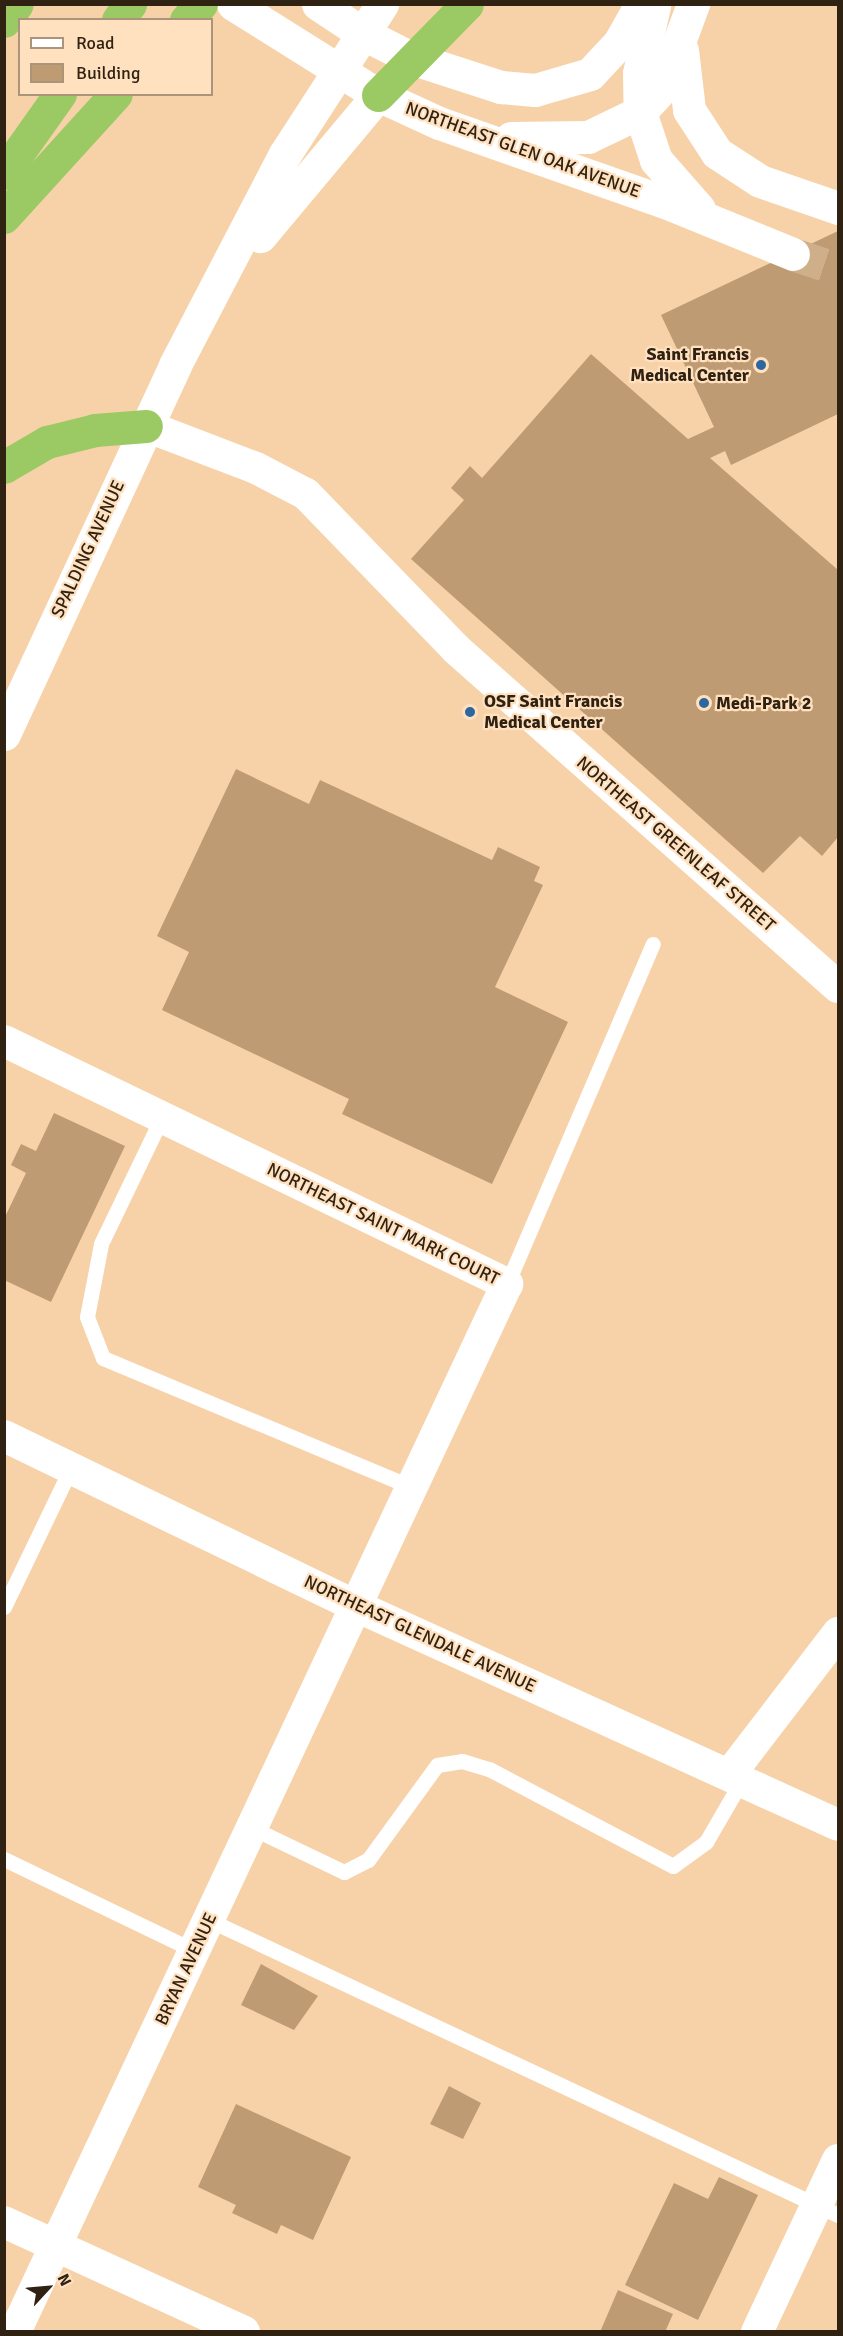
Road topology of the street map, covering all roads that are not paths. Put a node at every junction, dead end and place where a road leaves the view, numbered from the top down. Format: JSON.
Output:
{"nodes":[{"id":1,"x":17,"y":4,"type":"edge"},
{"id":2,"x":130,"y":4,"type":"edge"},
{"id":3,"x":233,"y":4,"type":"edge"},
{"id":4,"x":318,"y":4,"type":"edge"},
{"id":5,"x":381,"y":4,"type":"edge"},
{"id":6,"x":467,"y":4,"type":"edge"},
{"id":7,"x":641,"y":4,"type":"edge"},
{"id":8,"x":654,"y":4,"type":"edge"},
{"id":9,"x":690,"y":15,"type":"edge"},
{"id":10,"x":120,"y":18,"type":"edge"},
{"id":11,"x":4,"y":21,"type":"edge"},
{"id":12,"x":362,"y":33,"type":"junction"},
{"id":13,"x":411,"y":58,"type":"junction"},
{"id":14,"x":336,"y":72,"type":"junction"},
{"id":15,"x":378,"y":95,"type":"junction"},
{"id":16,"x":59,"y":96,"type":"edge"},
{"id":17,"x":114,"y":96,"type":"edge"},
{"id":18,"x":640,"y":112,"type":"junction"},
{"id":19,"x":439,"y":123,"type":"junction"},
{"id":20,"x":4,"y":173,"type":"edge"},
{"id":21,"x":838,"y":208,"type":"edge"},
{"id":22,"x":4,"y":217,"type":"edge"},
{"id":23,"x":175,"y":365,"type":"junction"},
{"id":24,"x":146,"y":426,"type":"junction"},
{"id":25,"x":4,"y":467,"type":"edge"},
{"id":26,"x":4,"y":734,"type":"edge"},
{"id":27,"x":653,"y":944,"type":"dead end"},
{"id":28,"x":838,"y":987,"type":"edge"},
{"id":29,"x":4,"y":1041,"type":"edge"},
{"id":30,"x":162,"y":1117,"type":"junction"},
{"id":31,"x":507,"y":1284,"type":"junction"},
{"id":32,"x":4,"y":1436,"type":"edge"},
{"id":33,"x":71,"y":1468,"type":"junction"},
{"id":34,"x":412,"y":1487,"type":"junction"},
{"id":35,"x":356,"y":1606,"type":"junction"},
{"id":36,"x":4,"y":1607,"type":"edge"},
{"id":37,"x":838,"y":1633,"type":"edge"},
{"id":38,"x":736,"y":1777,"type":"junction"},
{"id":39,"x":838,"y":1825,"type":"edge"},
{"id":40,"x":252,"y":1828,"type":"junction"},
{"id":41,"x":4,"y":1859,"type":"edge"},
{"id":42,"x":209,"y":1920,"type":"junction"},
{"id":43,"x":195,"y":1951,"type":"junction"},
{"id":44,"x":838,"y":2160,"type":"edge"},
{"id":45,"x":828,"y":2210,"type":"edge"},
{"id":46,"x":4,"y":2222,"type":"edge"},
{"id":47,"x":58,"y":2245,"type":"junction"},
{"id":48,"x":15,"y":2331,"type":"edge"},
{"id":49,"x":244,"y":2331,"type":"edge"},
{"id":50,"x":758,"y":2331,"type":"edge"}],
"edges":[{"from":1,"to":11,"type":"highway"},
{"from":2,"to":10,"type":"highway"},
{"from":3,"to":14,"type":"street","name":"NORTHEAST GLEN OAK AVENUE"},
{"from":4,"to":12,"type":"street"},
{"from":5,"to":12,"type":"street","name":"SPALDING AVENUE"},
{"from":6,"to":13,"type":"highway"},
{"from":7,"to":13,"type":"street"},
{"from":8,"to":18,"type":"street"},
{"from":9,"to":18,"type":"street"},
{"from":9,"to":21,"type":"street"},
{"from":12,"to":13,"type":"street"},
{"from":12,"to":14,"type":"street","name":"SPALDING AVENUE"},
{"from":13,"to":15,"type":"highway"},
{"from":14,"to":15,"type":"street","name":"NORTHEAST GLEN OAK AVENUE"},
{"from":14,"to":23,"type":"street","name":"SPALDING AVENUE"},
{"from":15,"to":19,"type":"street","name":"NORTHEAST GLEN OAK AVENUE"},
{"from":15,"to":23,"type":"street","name":"SPALDING AVENUE"},
{"from":16,"to":20,"type":"highway"},
{"from":17,"to":22,"type":"highway"},
{"from":18,"to":19,"type":"street"},
{"from":18,"to":19,"type":"street","name":"NORTHEAST GLEN OAK AVENUE"},
{"from":23,"to":24,"type":"street","name":"SPALDING AVENUE"},
{"from":24,"to":25,"type":"highway"},
{"from":24,"to":26,"type":"street","name":"SPALDING AVENUE"},
{"from":24,"to":28,"type":"street","name":"NORTHEAST GREENLEAF STREET"},
{"from":27,"to":31,"type":"lane"},
{"from":29,"to":30,"type":"street","name":"NORTHEAST SAINT MARK COURT"},
{"from":30,"to":31,"type":"street","name":"NORTHEAST SAINT MARK COURT"},
{"from":30,"to":34,"type":"lane"},
{"from":31,"to":34,"type":"street","name":"NORTHEAST SAINT MARK COURT"},
{"from":32,"to":33,"type":"street","name":"NORTHEAST GLENDALE AVENUE"},
{"from":33,"to":35,"type":"street","name":"NORTHEAST GLENDALE AVENUE"},
{"from":33,"to":36,"type":"lane"},
{"from":34,"to":35,"type":"street","name":"NORTHEAST SAINT MARK COURT"},
{"from":35,"to":38,"type":"street","name":"NORTHEAST GLENDALE AVENUE"},
{"from":35,"to":40,"type":"street","name":"BRYAN AVENUE"},
{"from":37,"to":38,"type":"street"},
{"from":38,"to":39,"type":"street","name":"NORTHEAST GLENDALE AVENUE"},
{"from":38,"to":40,"type":"lane"},
{"from":40,"to":42,"type":"street","name":"BRYAN AVENUE"},
{"from":41,"to":43,"type":"lane"},
{"from":42,"to":43,"type":"street","name":"BRYAN AVENUE"},
{"from":42,"to":45,"type":"lane"},
{"from":43,"to":47,"type":"street","name":"BRYAN AVENUE"},
{"from":44,"to":45,"type":"street"},
{"from":45,"to":50,"type":"street"},
{"from":46,"to":47,"type":"street"},
{"from":47,"to":48,"type":"street","name":"BRYAN AVENUE"},
{"from":47,"to":49,"type":"street"}]}
